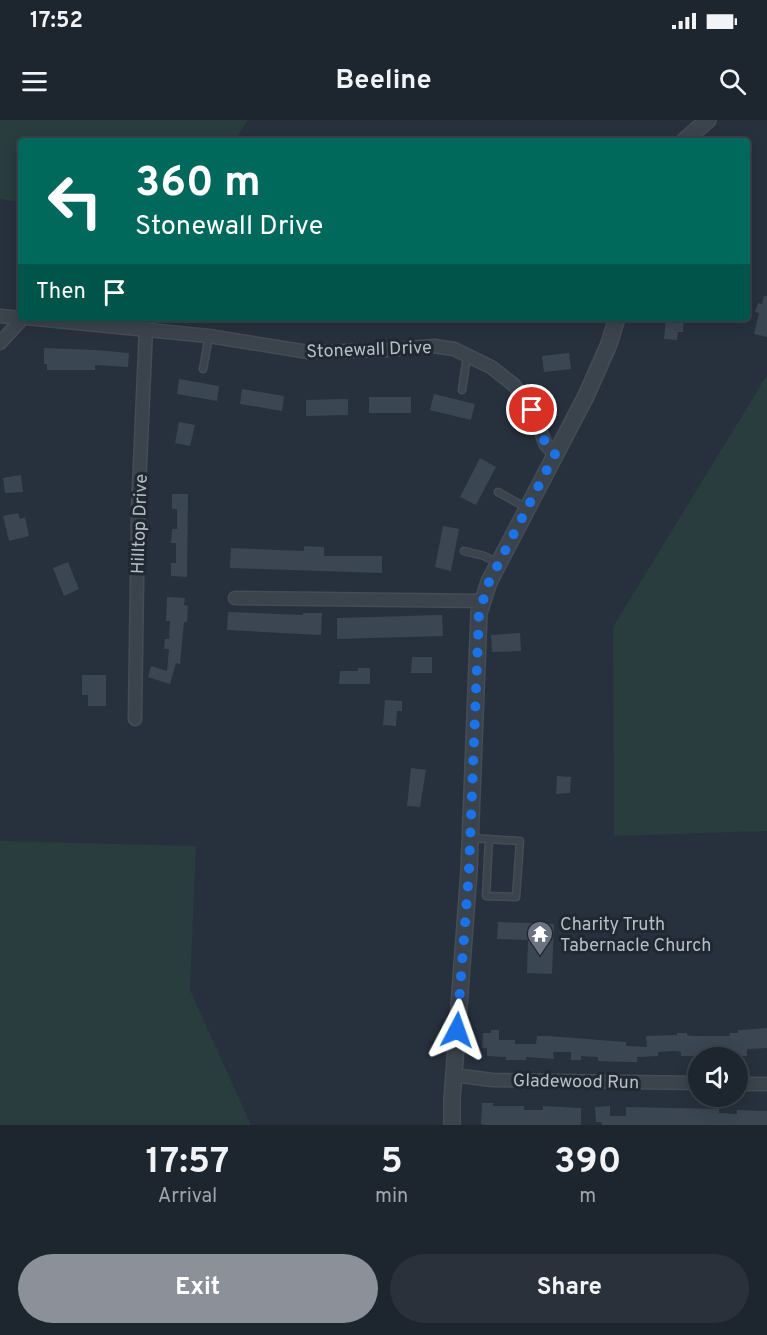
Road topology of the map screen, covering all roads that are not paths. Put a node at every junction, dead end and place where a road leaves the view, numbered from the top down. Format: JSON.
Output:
{"nodes":[{"id":1,"x":708,"y":120,"type":"edge"},
{"id":2,"x":687,"y":138,"type":"edge"},
{"id":3,"x":0,"y":316,"type":"edge"},
{"id":4,"x":18,"y":318,"type":"edge"},
{"id":5,"x":21,"y":321,"type":"edge"},
{"id":6,"x":61,"y":321,"type":"edge"},
{"id":7,"x":616,"y":321,"type":"edge"},
{"id":8,"x":146,"y":328,"type":"junction"},
{"id":9,"x":209,"y":336,"type":"junction"},
{"id":10,"x":0,"y":343,"type":"edge"},
{"id":11,"x":467,"y":355,"type":"junction"},
{"id":12,"x":203,"y":369,"type":"dead end"},
{"id":13,"x":462,"y":390,"type":"dead end"},
{"id":14,"x":555,"y":454,"type":"junction"},
{"id":15,"x":498,"y":492,"type":"dead end"},
{"id":16,"x":527,"y":508,"type":"junction"},
{"id":17,"x":464,"y":551,"type":"dead end"},
{"id":18,"x":498,"y":564,"type":"junction"},
{"id":19,"x":235,"y":598,"type":"dead end"},
{"id":20,"x":483,"y":601,"type":"junction"},
{"id":21,"x":135,"y":719,"type":"dead end"},
{"id":22,"x":470,"y":838,"type":"junction"},
{"id":23,"x":489,"y":839,"type":"junction"},
{"id":24,"x":454,"y":1075,"type":"junction"},
{"id":25,"x":688,"y":1083,"type":"edge"},
{"id":26,"x":748,"y":1084,"type":"edge"},
{"id":27,"x":767,"y":1084,"type":"edge"},
{"id":28,"x":452,"y":1125,"type":"edge"}],
"edges":[{"from":1,"to":2,"type":"street"},
{"from":3,"to":4,"type":"street","name":"Stonewall Drive"},
{"from":5,"to":10,"type":"street"},
{"from":6,"to":8,"type":"street","name":"Stonewall Drive"},
{"from":7,"to":14,"type":"street"},
{"from":8,"to":9,"type":"street","name":"Stonewall Drive"},
{"from":8,"to":21,"type":"street","name":"Hilltop Drive"},
{"from":9,"to":11,"type":"street","name":"Stonewall Drive"},
{"from":9,"to":12,"type":"lane"},
{"from":11,"to":13,"type":"lane"},
{"from":11,"to":14,"type":"street","name":"Stonewall Drive"},
{"from":14,"to":16,"type":"street"},
{"from":15,"to":16,"type":"lane"},
{"from":16,"to":18,"type":"street"},
{"from":17,"to":18,"type":"lane"},
{"from":18,"to":20,"type":"street"},
{"from":19,"to":20,"type":"street"},
{"from":20,"to":22,"type":"street"},
{"from":22,"to":23,"type":"lane"},
{"from":22,"to":24,"type":"street"},
{"from":23,"to":23,"type":"lane"},
{"from":24,"to":25,"type":"street","name":"Gladewood Run"},
{"from":24,"to":28,"type":"street"},
{"from":26,"to":27,"type":"street"}]}
